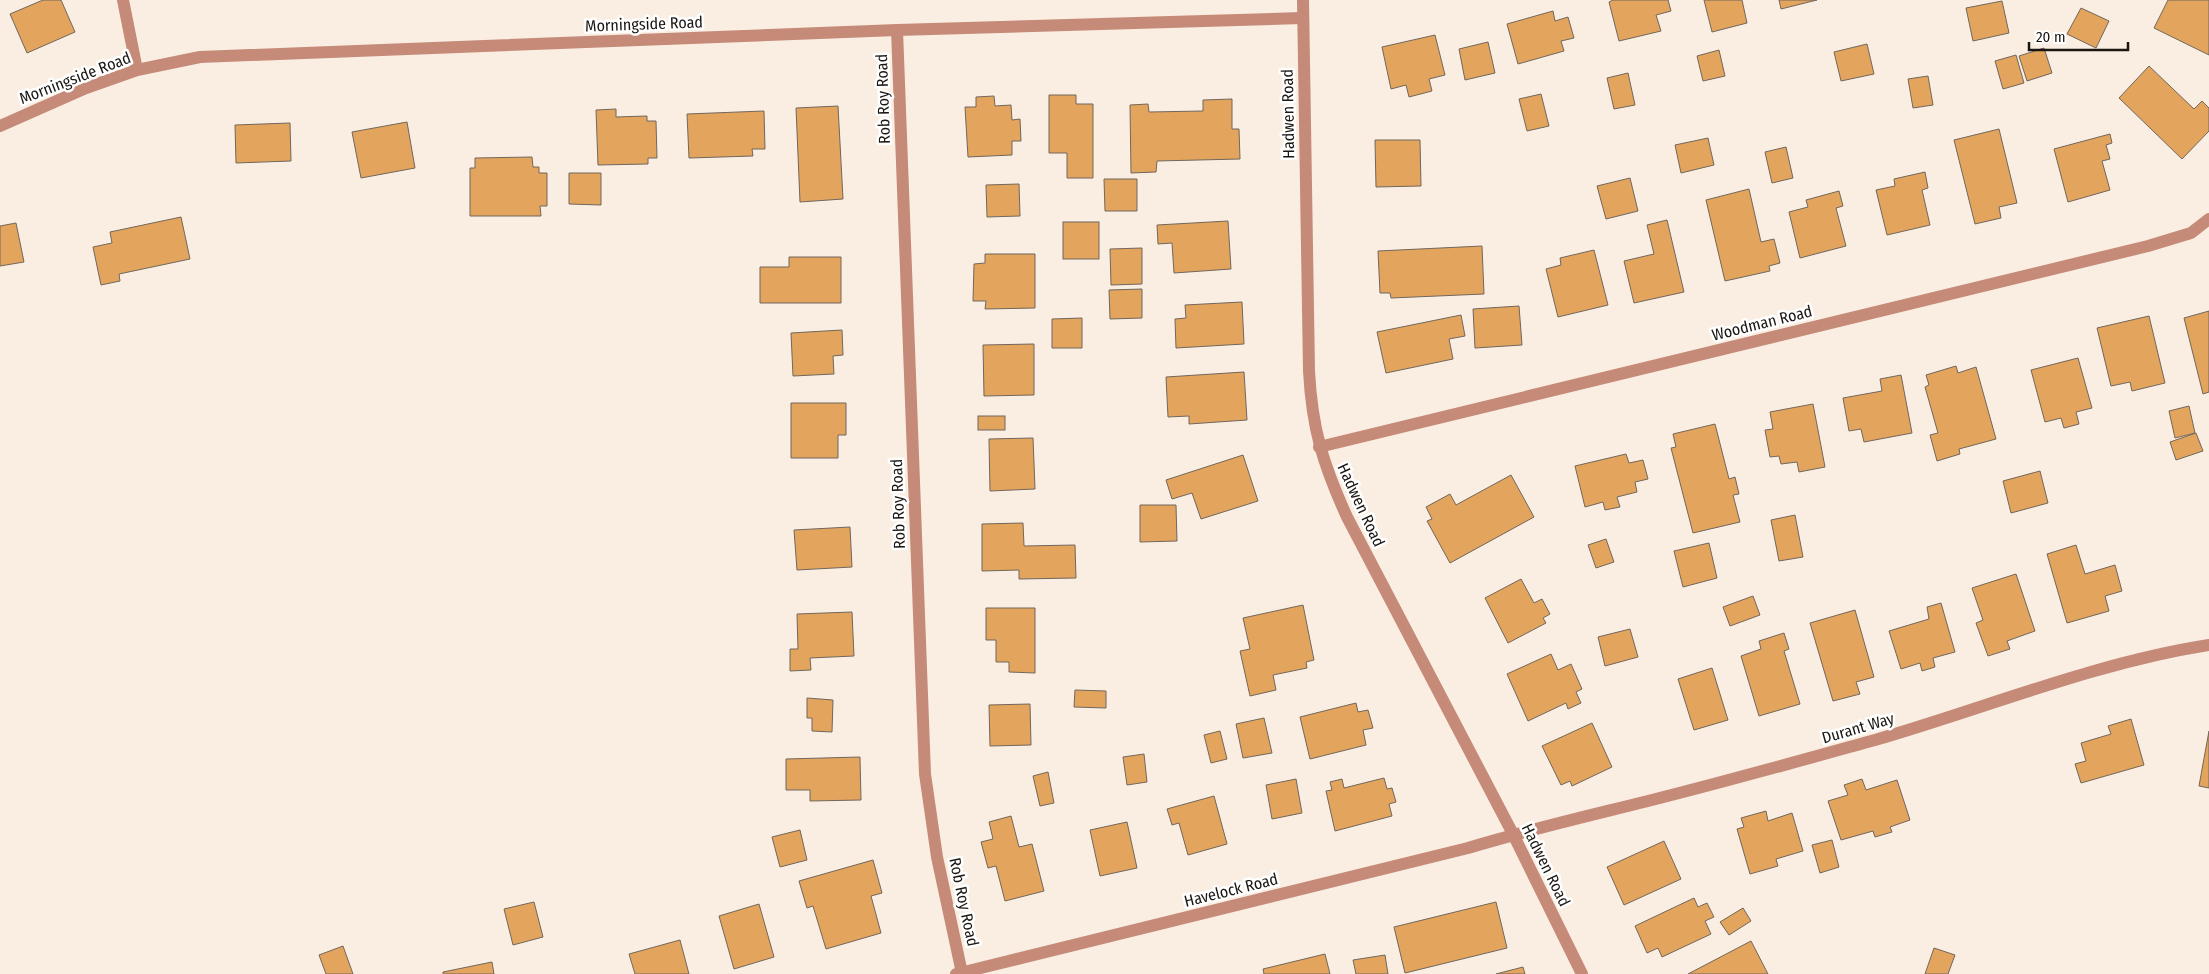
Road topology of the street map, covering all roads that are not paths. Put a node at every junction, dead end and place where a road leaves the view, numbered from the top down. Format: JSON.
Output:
{"nodes":[{"id":1,"x":123,"y":0,"type":"edge"},
{"id":2,"x":1302,"y":0,"type":"edge"},
{"id":3,"x":1302,"y":18,"type":"junction"},
{"id":4,"x":897,"y":30,"type":"junction"},
{"id":5,"x":137,"y":70,"type":"junction"},
{"id":6,"x":0,"y":126,"type":"edge"},
{"id":7,"x":2209,"y":219,"type":"edge"},
{"id":8,"x":1318,"y":447,"type":"junction"},
{"id":9,"x":2209,"y":645,"type":"edge"},
{"id":10,"x":1513,"y":834,"type":"junction"},
{"id":11,"x":959,"y":973,"type":"edge"},
{"id":12,"x":1582,"y":974,"type":"edge"}],
"edges":[{"from":1,"to":5,"type":"street"},
{"from":2,"to":3,"type":"street","name":"Hadwen Road"},
{"from":3,"to":4,"type":"street","name":"Morningside Road"},
{"from":3,"to":8,"type":"street","name":"Hadwen Road"},
{"from":4,"to":5,"type":"street","name":"Morningside Road"},
{"from":4,"to":11,"type":"street","name":"Rob Roy Road"},
{"from":5,"to":6,"type":"street","name":"Morningside Road"},
{"from":7,"to":8,"type":"street","name":"Woodman Road"},
{"from":8,"to":10,"type":"street","name":"Hadwen Road"},
{"from":9,"to":10,"type":"street","name":"Durant Way"},
{"from":10,"to":11,"type":"street","name":"Havelock Road"},
{"from":10,"to":12,"type":"street","name":"Hadwen Road"}]}
